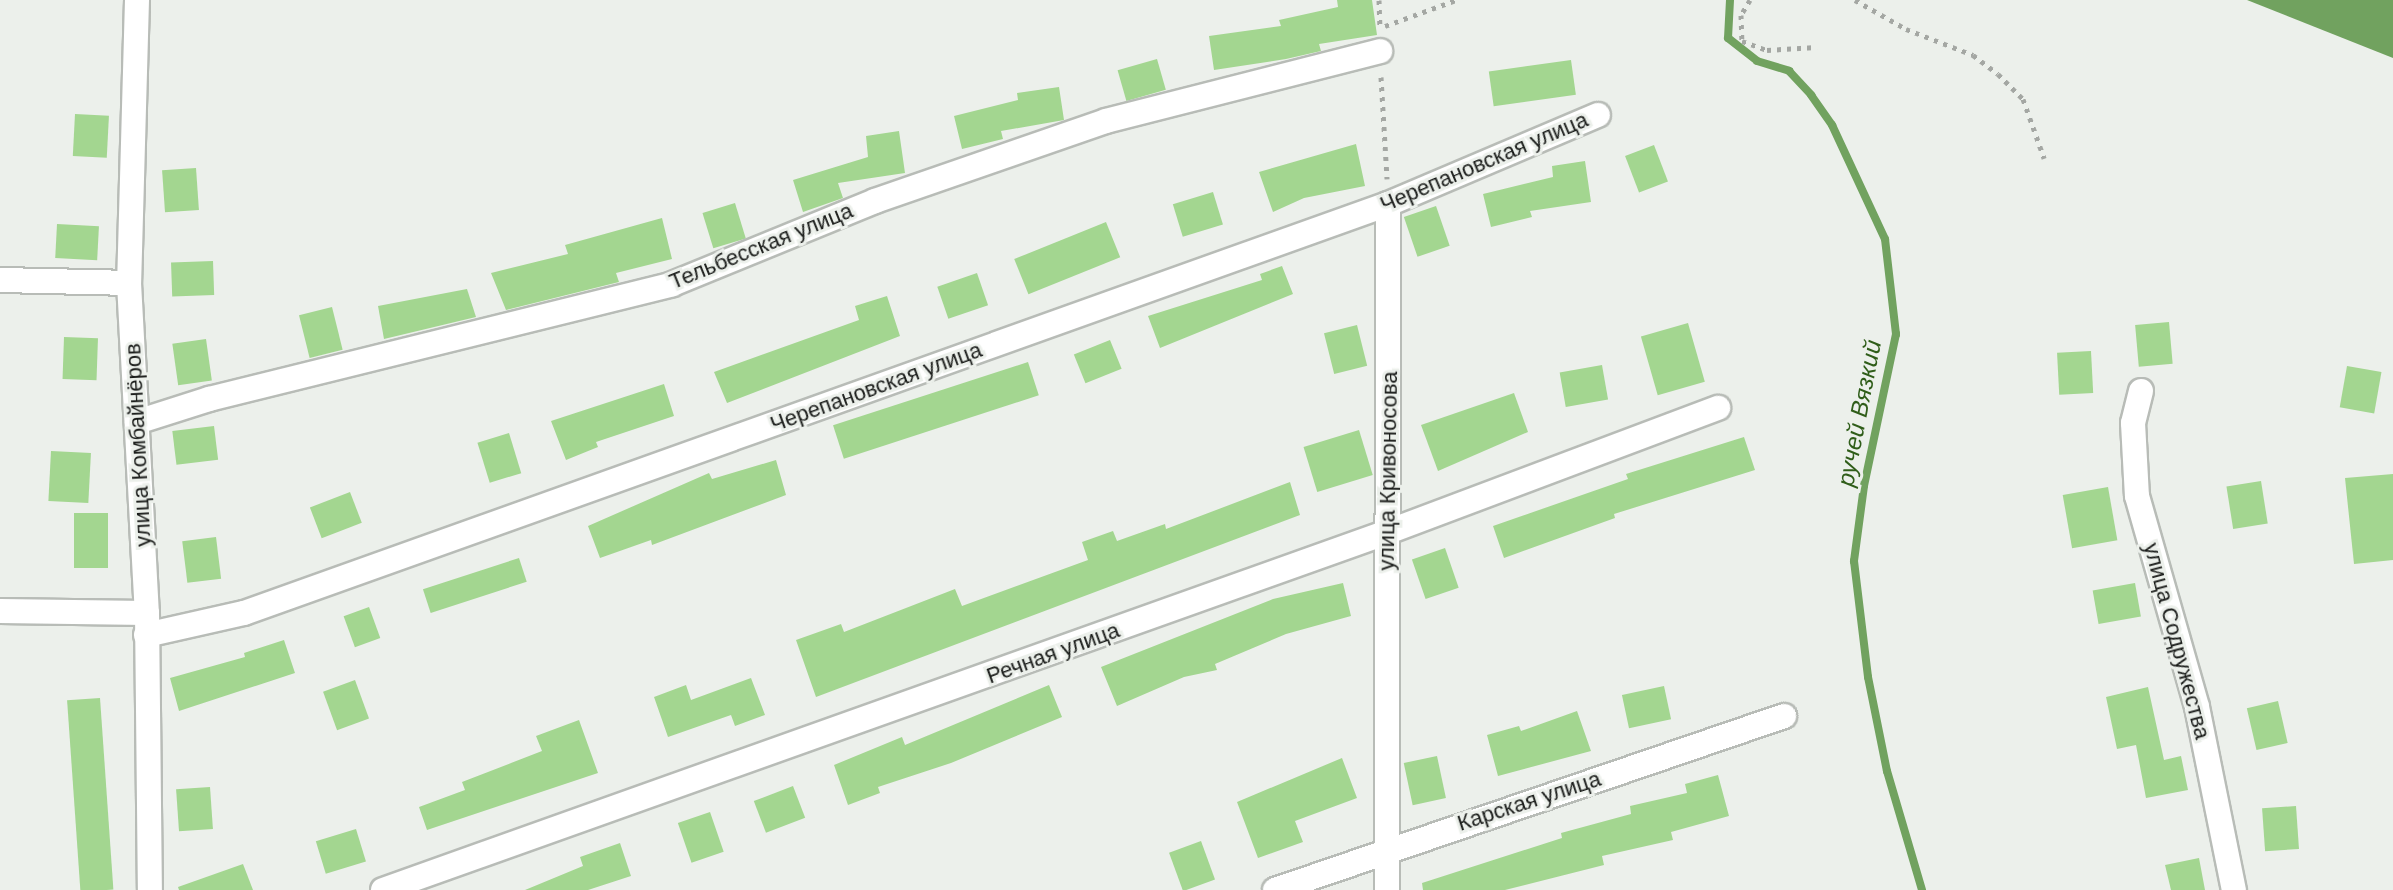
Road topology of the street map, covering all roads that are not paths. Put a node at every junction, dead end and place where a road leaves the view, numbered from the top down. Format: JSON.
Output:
{"nodes":[{"id":1,"x":137,"y":0,"type":"edge"},
{"id":2,"x":1380,"y":40,"type":"road end"},
{"id":3,"x":1598,"y":115,"type":"dead end"},
{"id":4,"x":1388,"y":204,"type":"junction"},
{"id":5,"x":0,"y":280,"type":"edge"},
{"id":6,"x":129,"y":283,"type":"junction"},
{"id":7,"x":2141,"y":391,"type":"dead end"},
{"id":8,"x":1718,"y":408,"type":"dead end"},
{"id":9,"x":137,"y":422,"type":"junction"},
{"id":10,"x":1385,"y":533,"type":"junction"},
{"id":11,"x":0,"y":611,"type":"edge"},
{"id":12,"x":146,"y":624,"type":"junction"},
{"id":13,"x":1784,"y":716,"type":"dead end"},
{"id":14,"x":1387,"y":848,"type":"junction"},
{"id":15,"x":150,"y":890,"type":"edge"},
{"id":16,"x":383,"y":890,"type":"edge"},
{"id":17,"x":1275,"y":890,"type":"edge"},
{"id":18,"x":1387,"y":890,"type":"edge"},
{"id":19,"x":2234,"y":890,"type":"edge"}],
"edges":[{"from":1,"to":6,"type":"street","name":"улица Комбайнёров"},
{"from":2,"to":9,"type":"street","name":"Тельбесская улица"},
{"from":3,"to":4,"type":"street","name":"Черепановская улица"},
{"from":4,"to":10,"type":"street","name":"улица Кривоносова"},
{"from":4,"to":12,"type":"street","name":"Черепановская улица"},
{"from":5,"to":6,"type":"street"},
{"from":6,"to":9,"type":"street","name":"улица Комбайнёров"},
{"from":7,"to":19,"type":"street","name":"улица Содружества"},
{"from":8,"to":10,"type":"street","name":"Речная улица"},
{"from":9,"to":12,"type":"street","name":"улица Комбайнёров"},
{"from":10,"to":14,"type":"street","name":"улица Кривоносова"},
{"from":10,"to":16,"type":"street","name":"Речная улица"},
{"from":11,"to":12,"type":"street","name":"Черепановская улица"},
{"from":12,"to":15,"type":"street","name":"улица Комбайнёров"},
{"from":13,"to":14,"type":"street","name":"Карская улица"},
{"from":14,"to":17,"type":"street","name":"Карская улица"},
{"from":14,"to":18,"type":"street","name":"улица Кривоносова"}]}
